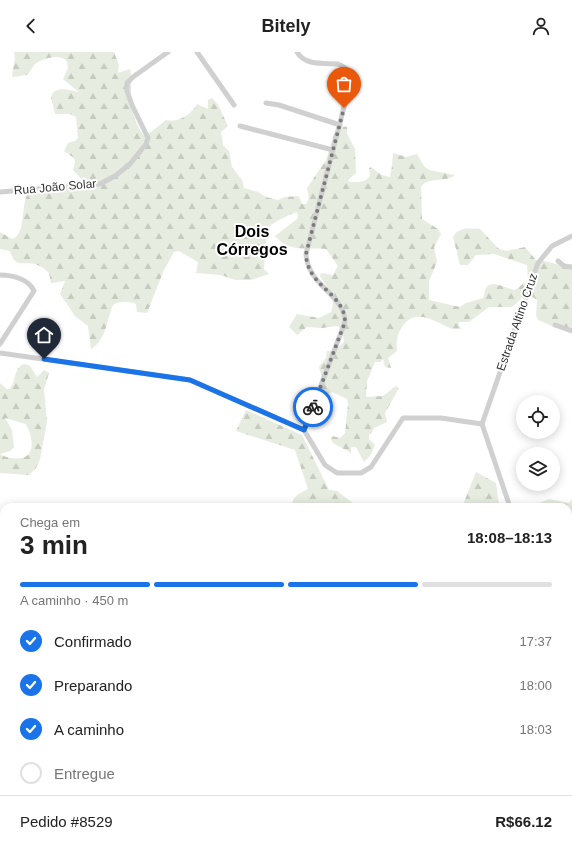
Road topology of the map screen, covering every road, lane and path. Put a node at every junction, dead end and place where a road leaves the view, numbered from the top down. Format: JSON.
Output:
{"nodes":[{"id":1,"x":168,"y":52,"type":"edge"},
{"id":2,"x":197,"y":52,"type":"edge"},
{"id":3,"x":297,"y":52,"type":"edge"},
{"id":4,"x":266,"y":104,"type":"dead end"},
{"id":5,"x":234,"y":105,"type":"dead end"},
{"id":6,"x":340,"y":124,"type":"junction"},
{"id":7,"x":240,"y":126,"type":"dead end"},
{"id":8,"x":333,"y":150,"type":"junction"},
{"id":9,"x":0,"y":192,"type":"edge"},
{"id":10,"x":572,"y":236,"type":"edge"},
{"id":11,"x":558,"y":261,"type":"dead end"},
{"id":12,"x":572,"y":267,"type":"edge"},
{"id":13,"x":0,"y":274,"type":"edge"},
{"id":14,"x":555,"y":325,"type":"dead end"},
{"id":15,"x":572,"y":331,"type":"edge"},
{"id":16,"x":0,"y":344,"type":"edge"},
{"id":17,"x":0,"y":353,"type":"edge"},
{"id":18,"x":482,"y":424,"type":"junction"},
{"id":19,"x":304,"y":430,"type":"junction"},
{"id":20,"x":509,"y":503,"type":"edge"}],
"edges":[{"from":1,"to":9,"type":"street","name":"Rua João Solar"},
{"from":2,"to":5,"type":"street"},
{"from":3,"to":6,"type":"street"},
{"from":4,"to":6,"type":"street"},
{"from":6,"to":8,"type":"street"},
{"from":7,"to":8,"type":"street"},
{"from":8,"to":19,"type":"street"},
{"from":10,"to":18,"type":"street","name":"Estrada Altino Cruz"},
{"from":11,"to":12,"type":"street"},
{"from":13,"to":16,"type":"street"},
{"from":14,"to":15,"type":"street"},
{"from":17,"to":19,"type":"street"},
{"from":18,"to":19,"type":"street"},
{"from":18,"to":20,"type":"street"}]}
